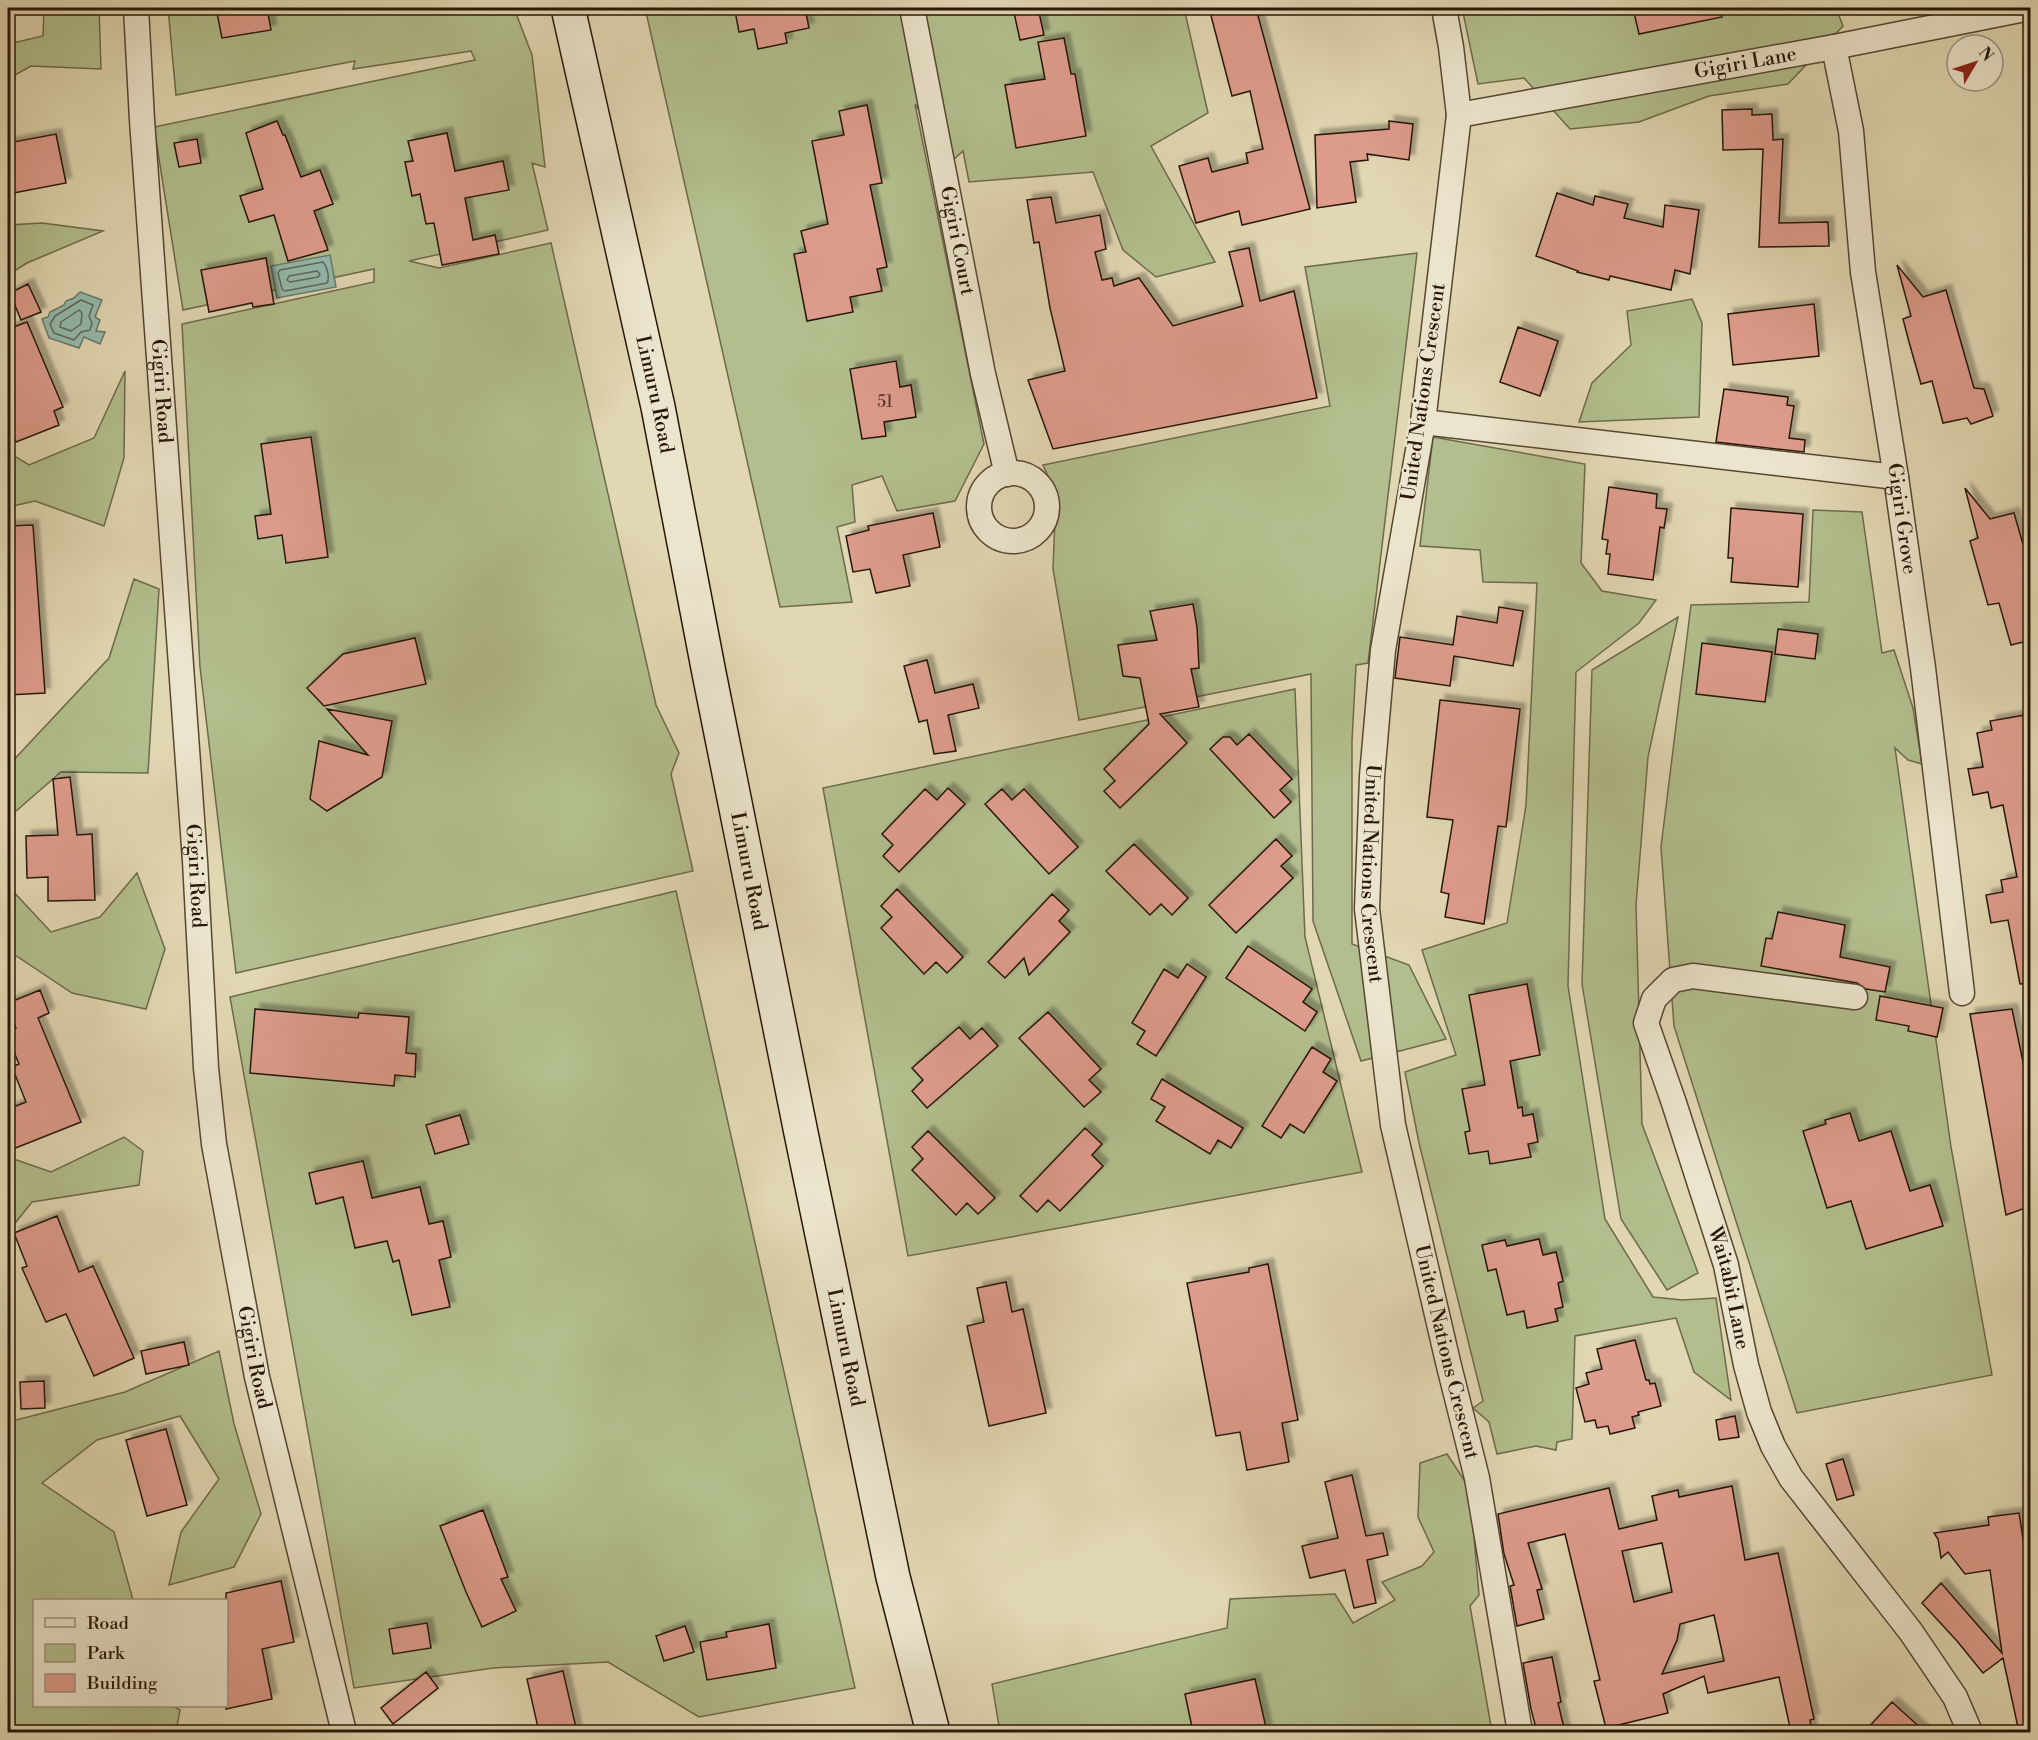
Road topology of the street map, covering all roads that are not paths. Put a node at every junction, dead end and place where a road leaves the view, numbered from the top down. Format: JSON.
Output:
{"nodes":[{"id":1,"x":136,"y":8,"type":"edge"},
{"id":2,"x":568,"y":8,"type":"edge"},
{"id":3,"x":912,"y":8,"type":"edge"},
{"id":4,"x":1444,"y":8,"type":"edge"},
{"id":5,"x":2031,"y":8,"type":"edge"},
{"id":6,"x":1834,"y":47,"type":"junction"},
{"id":7,"x":1460,"y":115,"type":"junction"},
{"id":8,"x":1423,"y":423,"type":"junction"},
{"id":9,"x":1007,"y":474,"type":"dead end"},
{"id":10,"x":1896,"y":477,"type":"junction"},
{"id":11,"x":1962,"y":993,"type":"dead end"},
{"id":12,"x":1855,"y":997,"type":"dead end"},
{"id":13,"x":344,"y":1732,"type":"edge"},
{"id":14,"x":933,"y":1732,"type":"edge"},
{"id":15,"x":1520,"y":1732,"type":"edge"},
{"id":16,"x":1970,"y":1732,"type":"edge"}],
"edges":[{"from":1,"to":13,"type":"street","name":"Gigiri Road"},
{"from":2,"to":14,"type":"main road","name":"Limuru Road"},
{"from":3,"to":9,"type":"street","name":"Gigiri Court"},
{"from":4,"to":7,"type":"street","name":"United Nations Crescent"},
{"from":5,"to":6,"type":"street","name":"Gigiri Lane"},
{"from":6,"to":7,"type":"street","name":"Gigiri Lane"},
{"from":6,"to":10,"type":"street","name":"Gigiri Grove"},
{"from":7,"to":8,"type":"street","name":"United Nations Crescent"},
{"from":8,"to":10,"type":"street"},
{"from":8,"to":15,"type":"street","name":"United Nations Crescent"},
{"from":10,"to":11,"type":"street","name":"Gigiri Grove"},
{"from":12,"to":16,"type":"street","name":"Waitabit Lane"}]}
